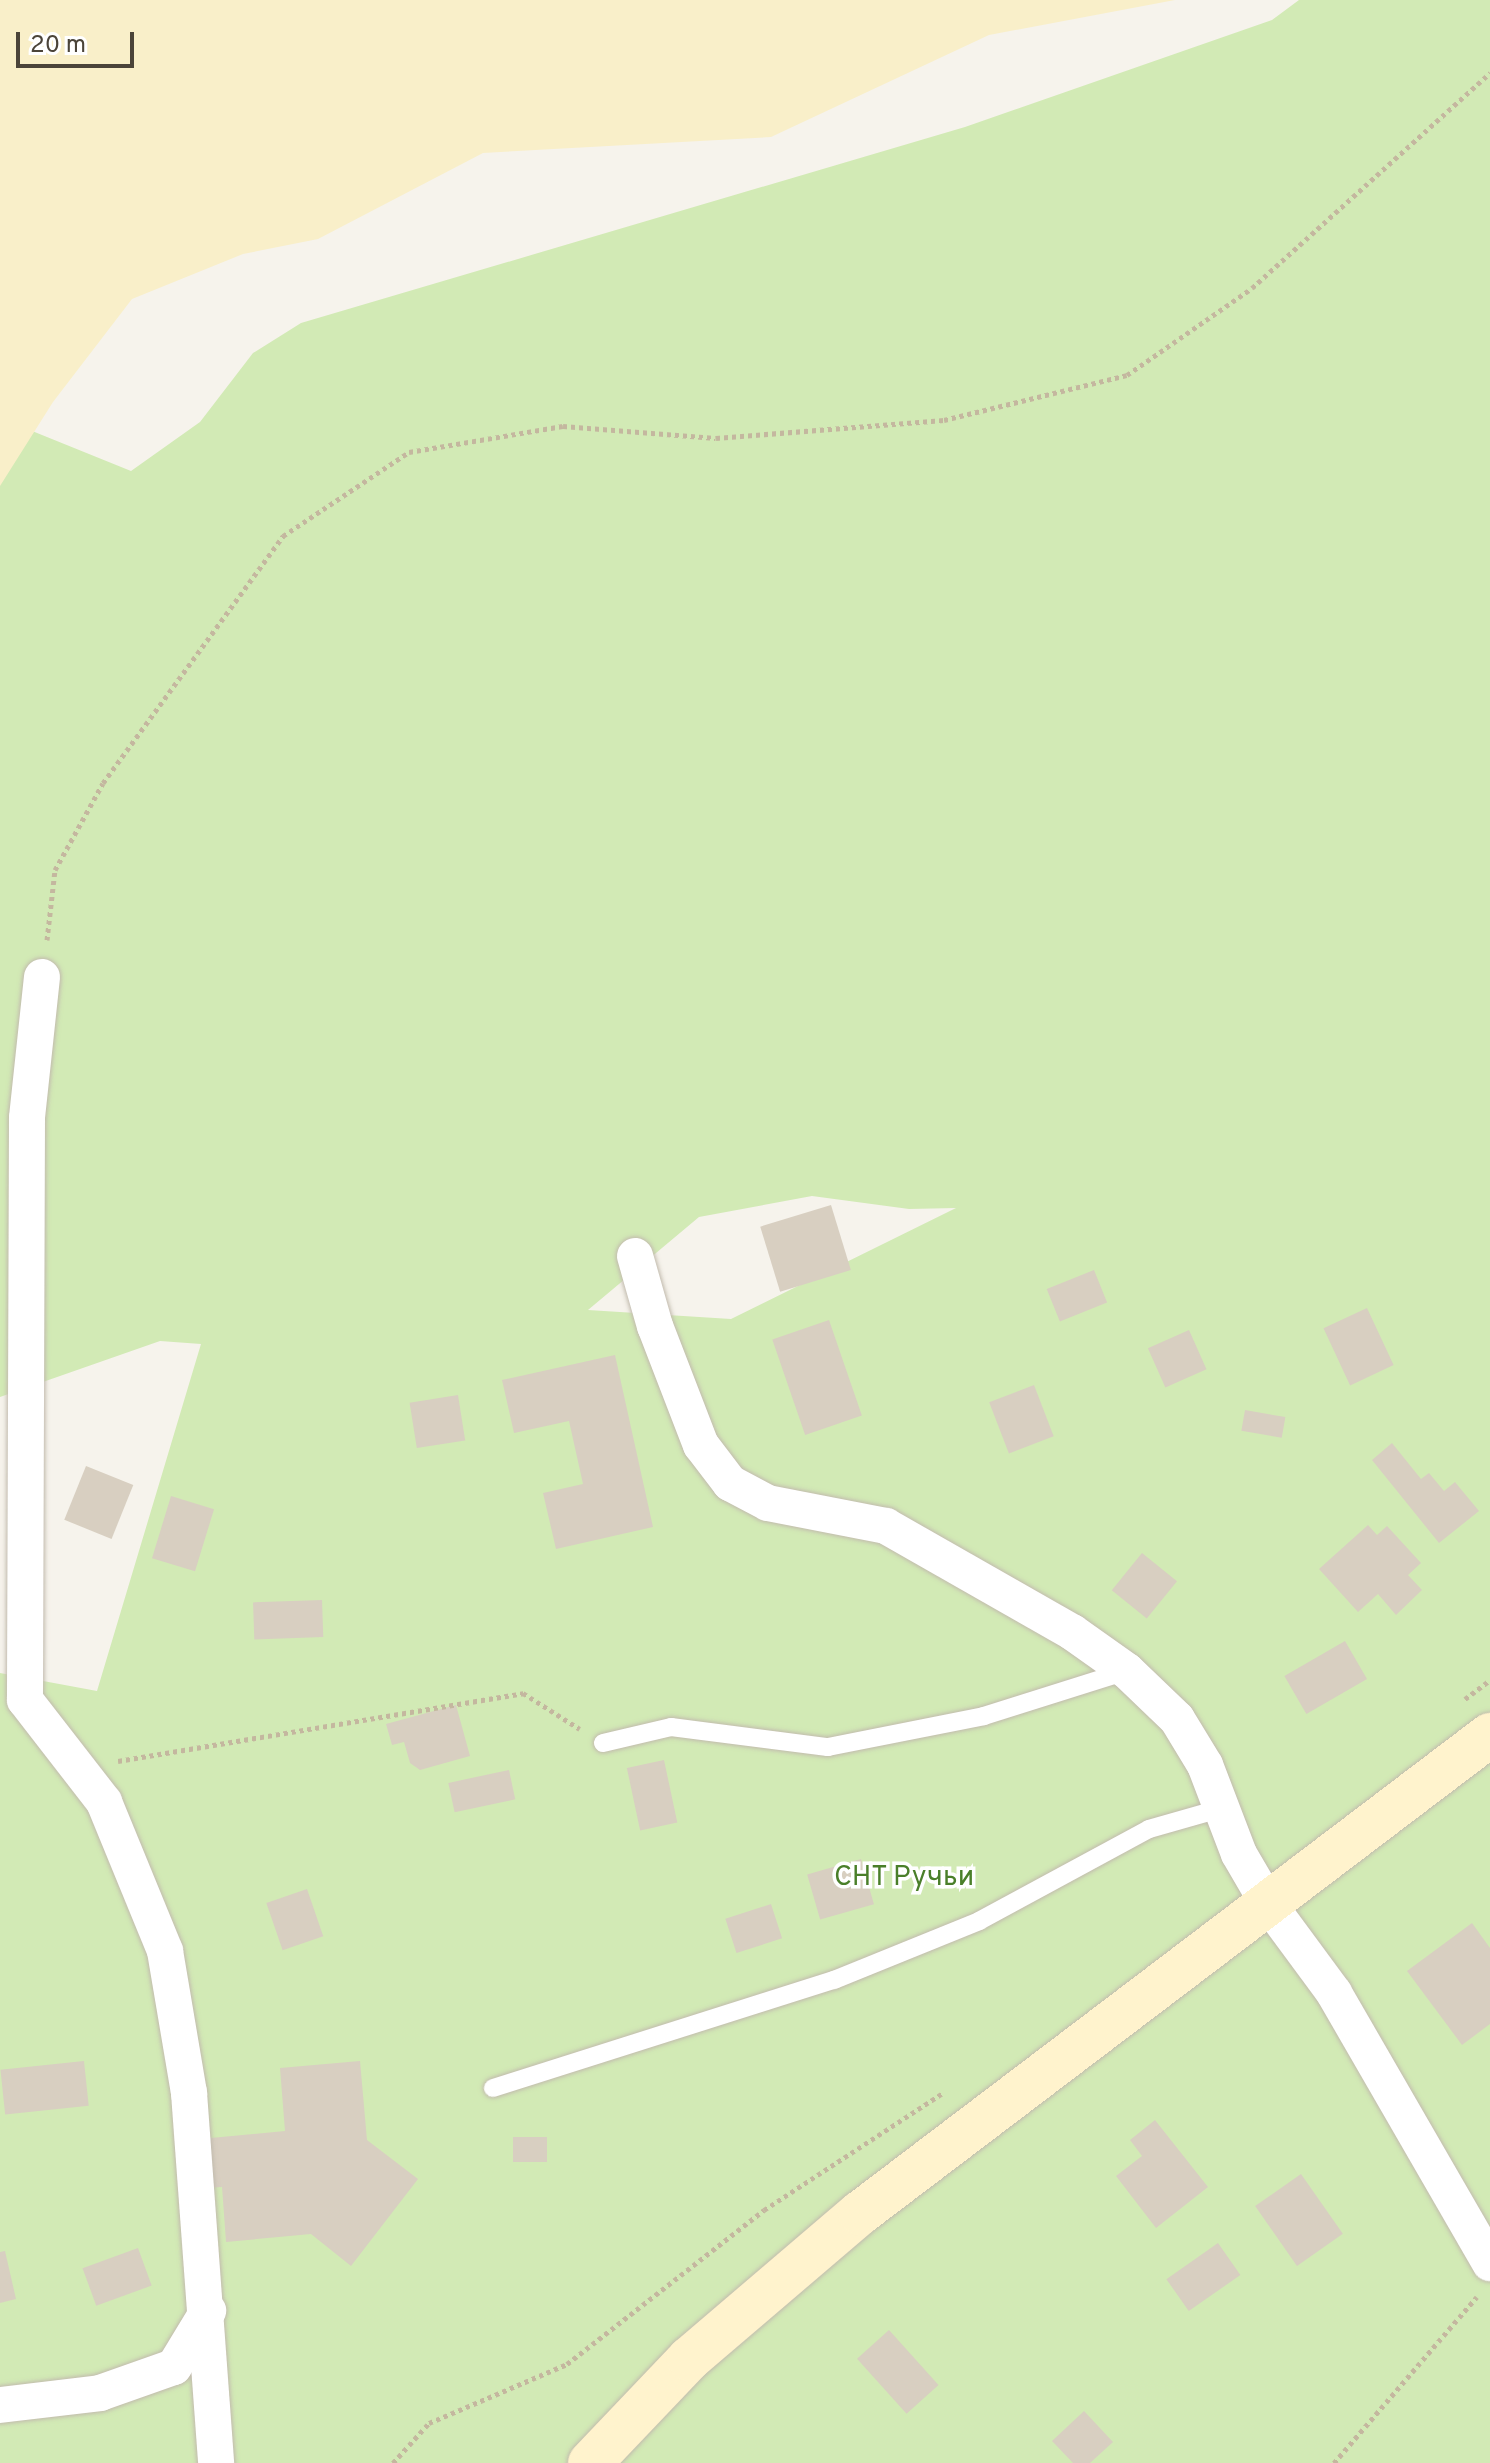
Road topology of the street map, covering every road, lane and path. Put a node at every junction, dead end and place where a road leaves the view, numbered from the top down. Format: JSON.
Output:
{"nodes":[{"id":1,"x":1490,"y":73,"type":"edge"},
{"id":2,"x":42,"y":977,"type":"joint"},
{"id":3,"x":635,"y":1256,"type":"dead end"},
{"id":4,"x":1127,"y":1671,"type":"junction"},
{"id":5,"x":1490,"y":1735,"type":"edge"},
{"id":6,"x":603,"y":1743,"type":"joint"},
{"id":7,"x":78,"y":1767,"type":"junction"},
{"id":8,"x":1219,"y":1809,"type":"junction"},
{"id":9,"x":1267,"y":1902,"type":"junction"},
{"id":10,"x":957,"y":2084,"type":"dead end"},
{"id":11,"x":493,"y":2088,"type":"dead end"},
{"id":12,"x":1485,"y":2279,"type":"edge"},
{"id":13,"x":208,"y":2311,"type":"junction"},
{"id":14,"x":0,"y":2405,"type":"edge"},
{"id":15,"x":216,"y":2463,"type":"edge"},
{"id":16,"x":393,"y":2463,"type":"edge"},
{"id":17,"x":590,"y":2463,"type":"edge"},
{"id":18,"x":1334,"y":2463,"type":"edge"}],
"edges":[{"from":1,"to":2,"type":"path"},
{"from":2,"to":7,"type":"street"},
{"from":3,"to":4,"type":"street"},
{"from":4,"to":6,"type":"lane"},
{"from":4,"to":8,"type":"street"},
{"from":5,"to":9,"type":"main road"},
{"from":6,"to":7,"type":"path"},
{"from":7,"to":13,"type":"street"},
{"from":8,"to":9,"type":"street"},
{"from":8,"to":11,"type":"lane"},
{"from":9,"to":12,"type":"street"},
{"from":9,"to":17,"type":"main road"},
{"from":10,"to":16,"type":"path"},
{"from":12,"to":18,"type":"path"},
{"from":13,"to":14,"type":"street"},
{"from":13,"to":15,"type":"street"}]}
